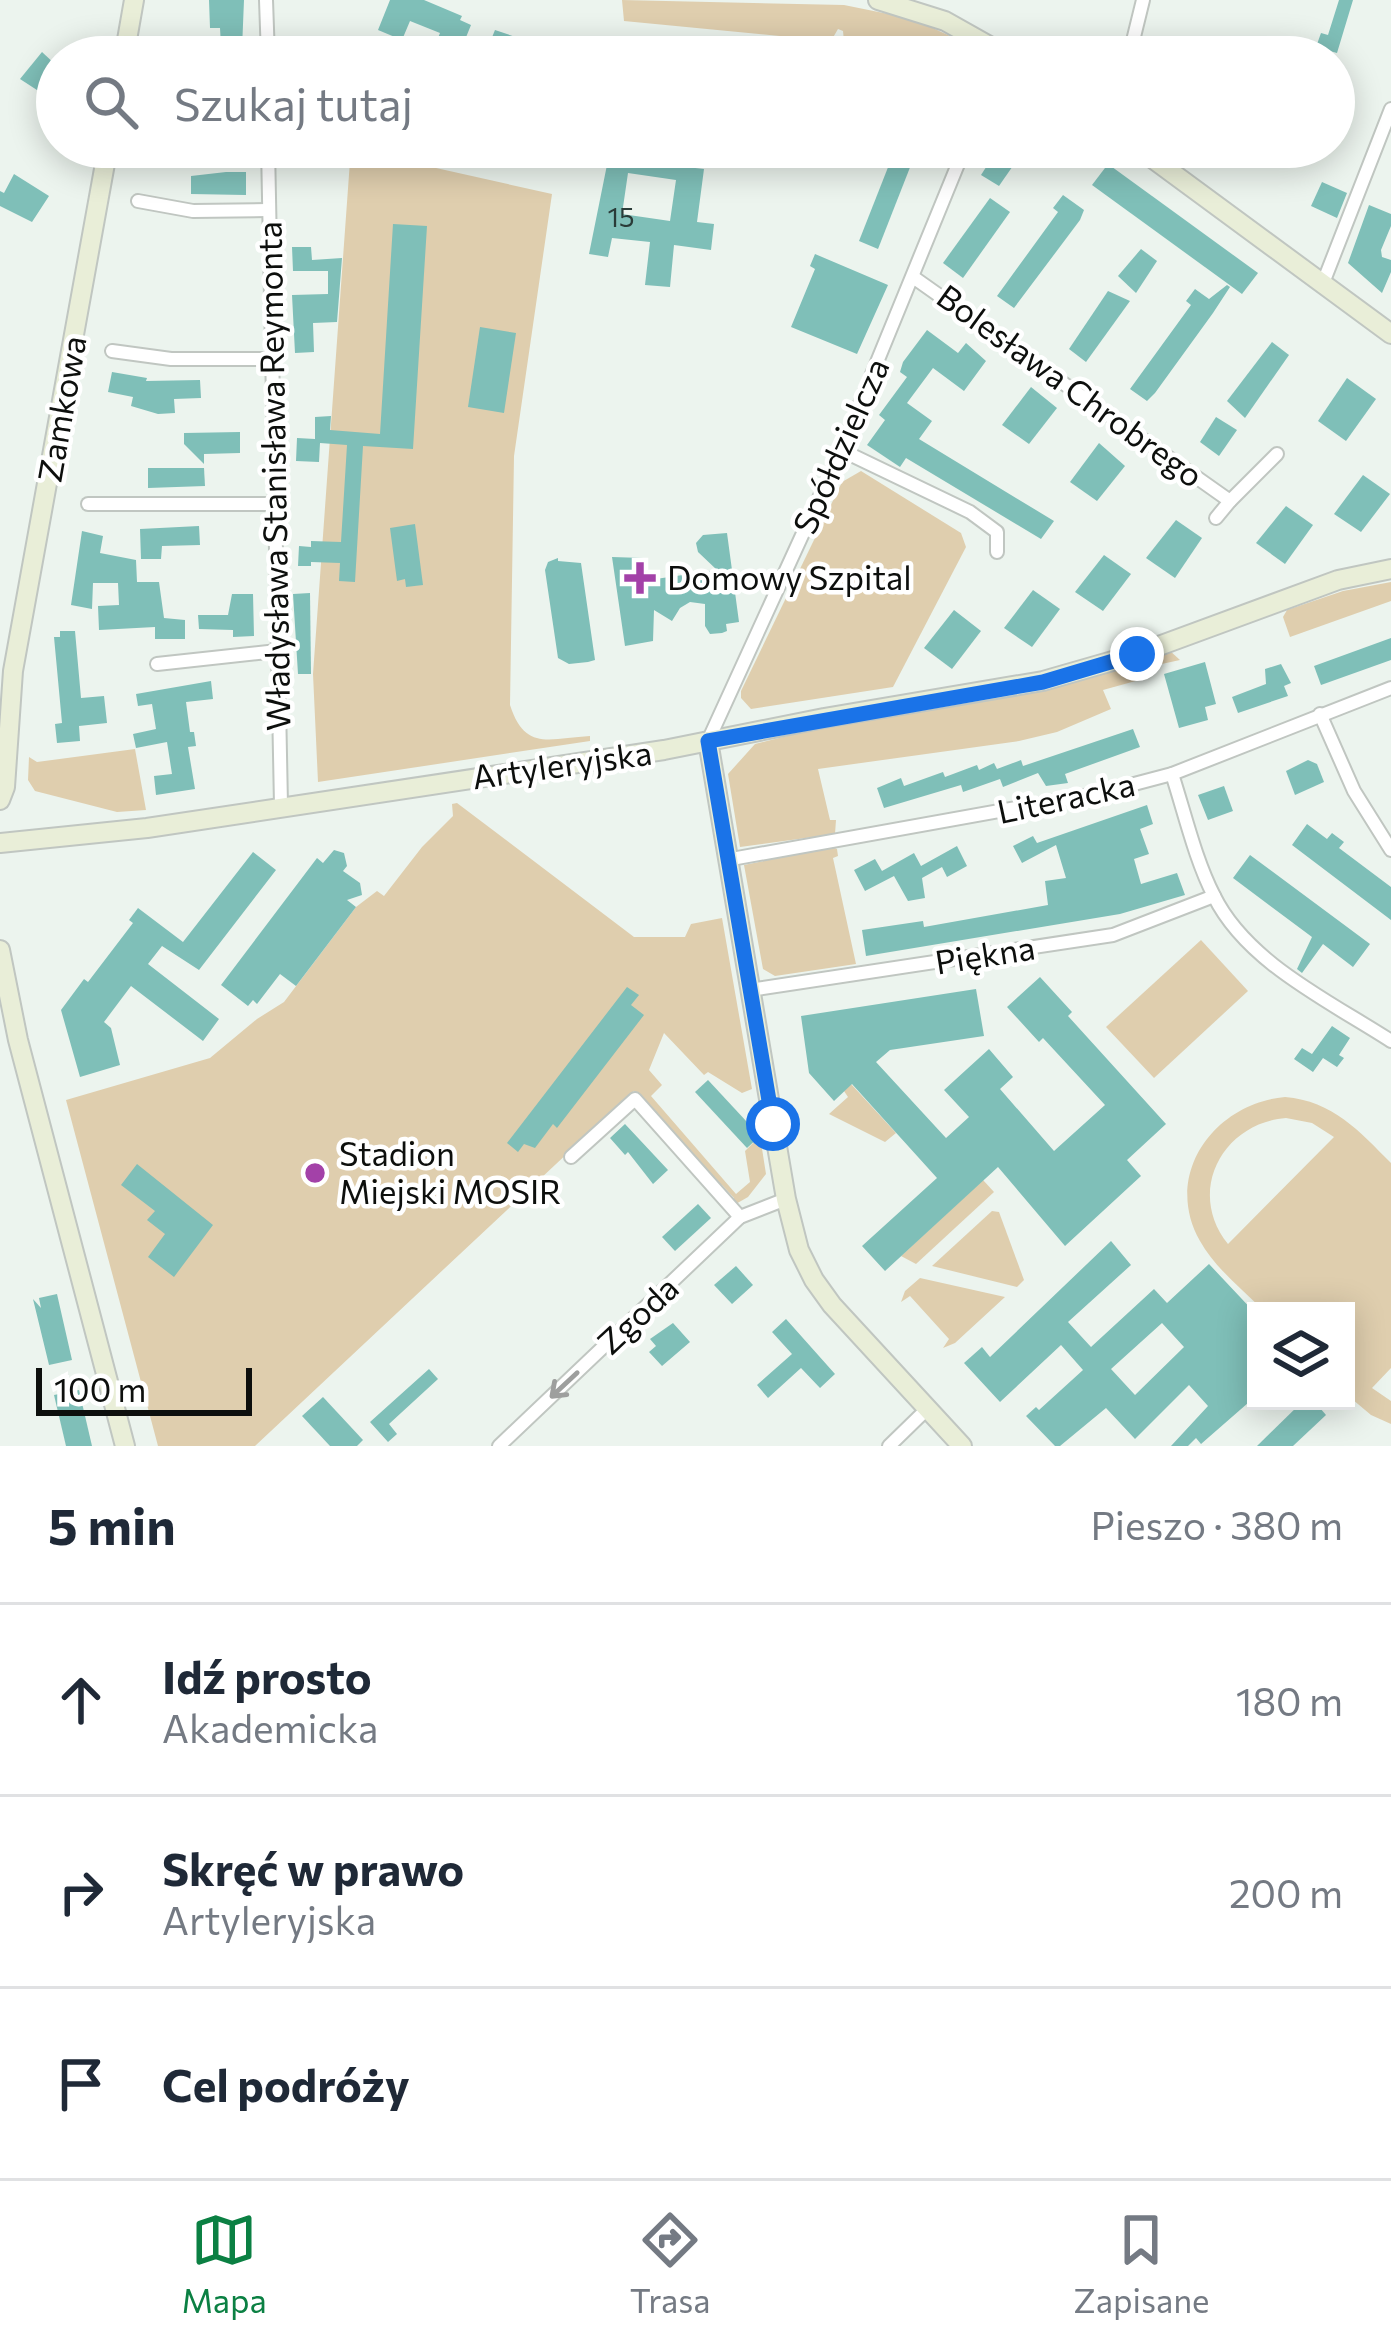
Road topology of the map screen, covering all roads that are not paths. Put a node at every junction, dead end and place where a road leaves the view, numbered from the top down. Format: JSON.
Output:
{"nodes":[{"id":1,"x":134,"y":0,"type":"edge"},
{"id":2,"x":266,"y":0,"type":"edge"},
{"id":3,"x":878,"y":0,"type":"edge"},
{"id":4,"x":1143,"y":0,"type":"edge"},
{"id":5,"x":128,"y":36,"type":"edge"},
{"id":6,"x":267,"y":36,"type":"edge"},
{"id":7,"x":971,"y":36,"type":"edge"},
{"id":8,"x":1134,"y":36,"type":"edge"},
{"id":9,"x":1391,"y":109,"type":"edge"},
{"id":10,"x":104,"y":168,"type":"edge"},
{"id":11,"x":268,"y":168,"type":"edge"},
{"id":12,"x":957,"y":168,"type":"edge"},
{"id":13,"x":1166,"y":168,"type":"edge"},
{"id":14,"x":138,"y":201,"type":"dead end"},
{"id":15,"x":268,"y":210,"type":"junction"},
{"id":16,"x":913,"y":277,"type":"junction"},
{"id":17,"x":1323,"y":283,"type":"junction"},
{"id":18,"x":1391,"y":334,"type":"edge"},
{"id":19,"x":112,"y":351,"type":"dead end"},
{"id":20,"x":272,"y":359,"type":"junction"},
{"id":21,"x":841,"y":450,"type":"junction"},
{"id":22,"x":1277,"y":454,"type":"dead end"},
{"id":23,"x":1230,"y":501,"type":"junction"},
{"id":24,"x":88,"y":504,"type":"dead end"},
{"id":25,"x":274,"y":504,"type":"junction"},
{"id":26,"x":1216,"y":518,"type":"dead end"},
{"id":27,"x":997,"y":552,"type":"dead end"},
{"id":28,"x":1391,"y":569,"type":"edge"},
{"id":29,"x":277,"y":651,"type":"junction"},
{"id":30,"x":157,"y":664,"type":"dead end"},
{"id":31,"x":7,"y":671,"type":"edge"},
{"id":32,"x":1391,"y":688,"type":"edge"},
{"id":33,"x":0,"y":712,"type":"edge"},
{"id":34,"x":1321,"y":714,"type":"junction"},
{"id":35,"x":708,"y":741,"type":"junction"},
{"id":36,"x":1172,"y":774,"type":"junction"},
{"id":37,"x":0,"y":800,"type":"edge"},
{"id":38,"x":281,"y":805,"type":"junction"},
{"id":39,"x":0,"y":843,"type":"edge"},
{"id":40,"x":1391,"y":850,"type":"edge"},
{"id":41,"x":726,"y":860,"type":"junction"},
{"id":42,"x":1214,"y":896,"type":"junction"},
{"id":43,"x":0,"y":950,"type":"edge"},
{"id":44,"x":750,"y":990,"type":"junction"},
{"id":45,"x":1391,"y":1042,"type":"edge"},
{"id":46,"x":571,"y":1157,"type":"dead end"},
{"id":47,"x":785,"y":1198,"type":"junction"},
{"id":48,"x":740,"y":1217,"type":"junction"},
{"id":49,"x":927,"y":1409,"type":"junction"},
{"id":50,"x":125,"y":1446,"type":"edge"},
{"id":51,"x":499,"y":1446,"type":"edge"},
{"id":52,"x":889,"y":1446,"type":"edge"},
{"id":53,"x":962,"y":1446,"type":"edge"}],
"edges":[{"from":1,"to":5,"type":"street"},
{"from":2,"to":6,"type":"street"},
{"from":3,"to":7,"type":"street"},
{"from":4,"to":8,"type":"street"},
{"from":9,"to":17,"type":"street"},
{"from":10,"to":31,"type":"street","name":"Zamkowa"},
{"from":11,"to":15,"type":"street","name":"Władysława Stanisława Reymonta"},
{"from":12,"to":16,"type":"street","name":"Spółdzielcza"},
{"from":13,"to":17,"type":"street"},
{"from":14,"to":15,"type":"street"},
{"from":15,"to":20,"type":"street","name":"Władysława Stanisława Reymonta"},
{"from":16,"to":21,"type":"street","name":"Spółdzielcza"},
{"from":16,"to":23,"type":"street","name":"Bolesława Chrobrego"},
{"from":17,"to":18,"type":"street"},
{"from":19,"to":20,"type":"street"},
{"from":20,"to":25,"type":"street","name":"Władysława Stanisława Reymonta"},
{"from":21,"to":27,"type":"street"},
{"from":21,"to":35,"type":"street","name":"Spółdzielcza"},
{"from":22,"to":23,"type":"street","name":"Bolesława Chrobrego"},
{"from":23,"to":26,"type":"street"},
{"from":24,"to":25,"type":"street"},
{"from":25,"to":29,"type":"street","name":"Władysława Stanisława Reymonta"},
{"from":28,"to":35,"type":"street","name":"Artyleryjska"},
{"from":29,"to":30,"type":"street"},
{"from":29,"to":38,"type":"street","name":"Władysława Stanisława Reymonta"},
{"from":31,"to":33,"type":"street","name":"Zamkowa"},
{"from":31,"to":37,"type":"street","name":"Zamkowa"},
{"from":32,"to":34,"type":"street","name":"Literacka"},
{"from":34,"to":36,"type":"street","name":"Literacka"},
{"from":34,"to":40,"type":"street"},
{"from":35,"to":38,"type":"street","name":"Artyleryjska"},
{"from":35,"to":41,"type":"street"},
{"from":36,"to":41,"type":"street","name":"Literacka"},
{"from":36,"to":42,"type":"street"},
{"from":38,"to":39,"type":"street","name":"Artyleryjska"},
{"from":41,"to":44,"type":"street"},
{"from":42,"to":44,"type":"street","name":"Piękna"},
{"from":42,"to":45,"type":"street"},
{"from":43,"to":50,"type":"street"},
{"from":44,"to":47,"type":"street"},
{"from":46,"to":48,"type":"street"},
{"from":47,"to":48,"type":"street","name":"Zgoda"},
{"from":47,"to":49,"type":"street"},
{"from":48,"to":51,"type":"street","name":"Zgoda","one_way":true},
{"from":49,"to":52,"type":"street"},
{"from":49,"to":53,"type":"street"}]}
